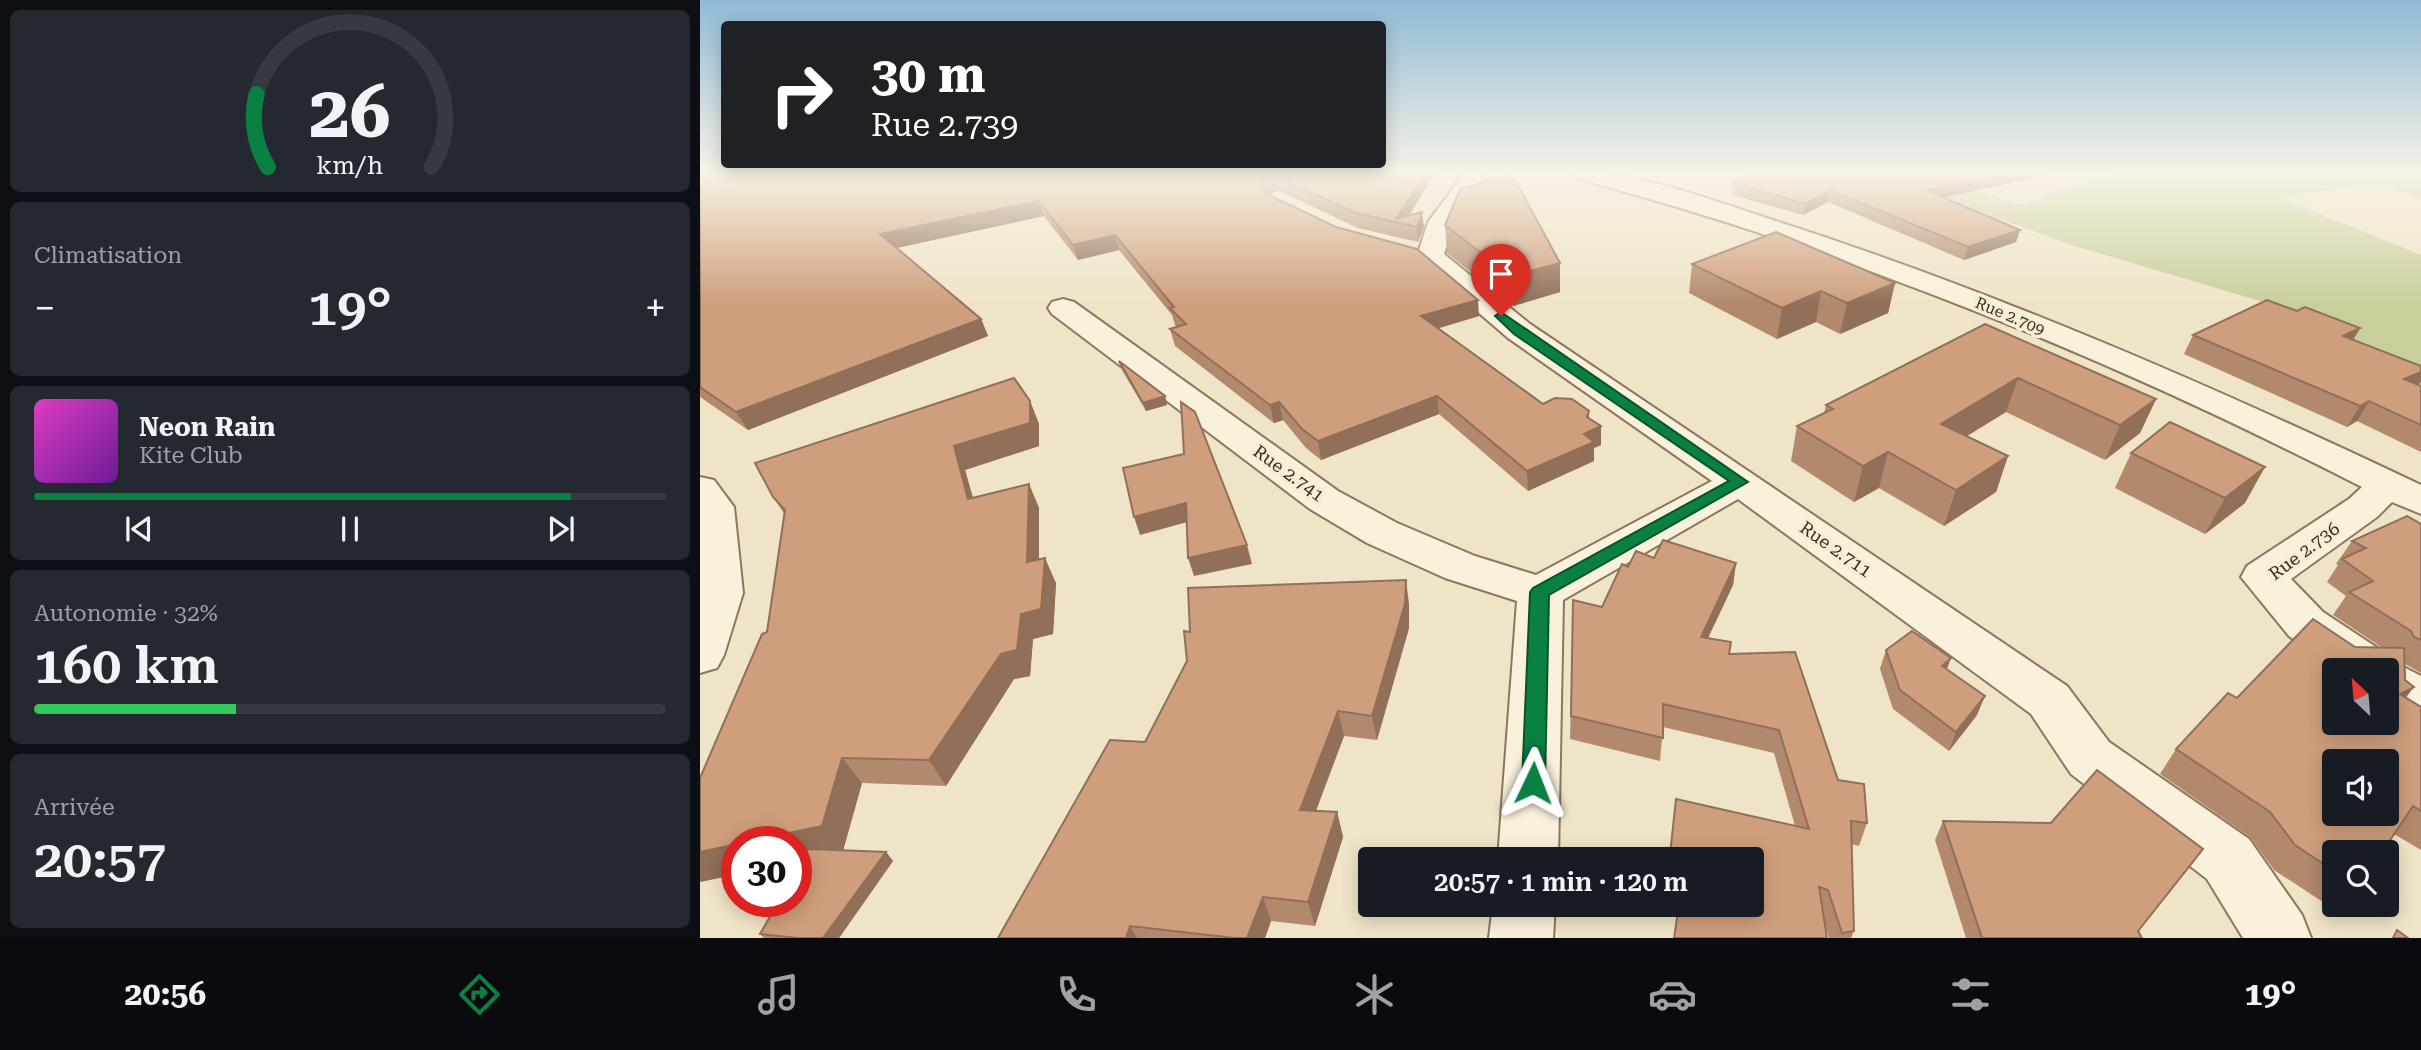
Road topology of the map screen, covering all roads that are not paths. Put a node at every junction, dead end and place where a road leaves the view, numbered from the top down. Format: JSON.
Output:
{"nodes":[{"id":1,"x":1445,"y":217,"type":"edge"},
{"id":2,"x":1743,"y":217,"type":"edge"},
{"id":3,"x":1063,"y":308,"type":"dead end"},
{"id":4,"x":1740,"y":482,"type":"junction"},
{"id":5,"x":700,"y":489,"type":"edge"},
{"id":6,"x":2404,"y":493,"type":"edge"},
{"id":7,"x":1540,"y":592,"type":"junction"},
{"id":8,"x":700,"y":655,"type":"edge"},
{"id":9,"x":2356,"y":658,"type":"edge"},
{"id":10,"x":2399,"y":687,"type":"edge"},
{"id":11,"x":2421,"y":702,"type":"edge"},
{"id":12,"x":1529,"y":847,"type":"edge"},
{"id":13,"x":1523,"y":917,"type":"edge"},
{"id":14,"x":1521,"y":938,"type":"edge"},
{"id":15,"x":2278,"y":938,"type":"edge"}],
"edges":[{"from":1,"to":4,"type":"street","name":"Rue 2.711"},
{"from":2,"to":6,"type":"street","name":"Rue 2.709"},
{"from":3,"to":7,"type":"street","name":"Rue 2.741"},
{"from":4,"to":7,"type":"street"},
{"from":4,"to":15,"type":"street","name":"Rue 2.711"},
{"from":5,"to":8,"type":"street"},
{"from":6,"to":9,"type":"street","name":"Rue 2.736"},
{"from":7,"to":12,"type":"street"},
{"from":10,"to":11,"type":"street"},
{"from":13,"to":14,"type":"street"}]}
